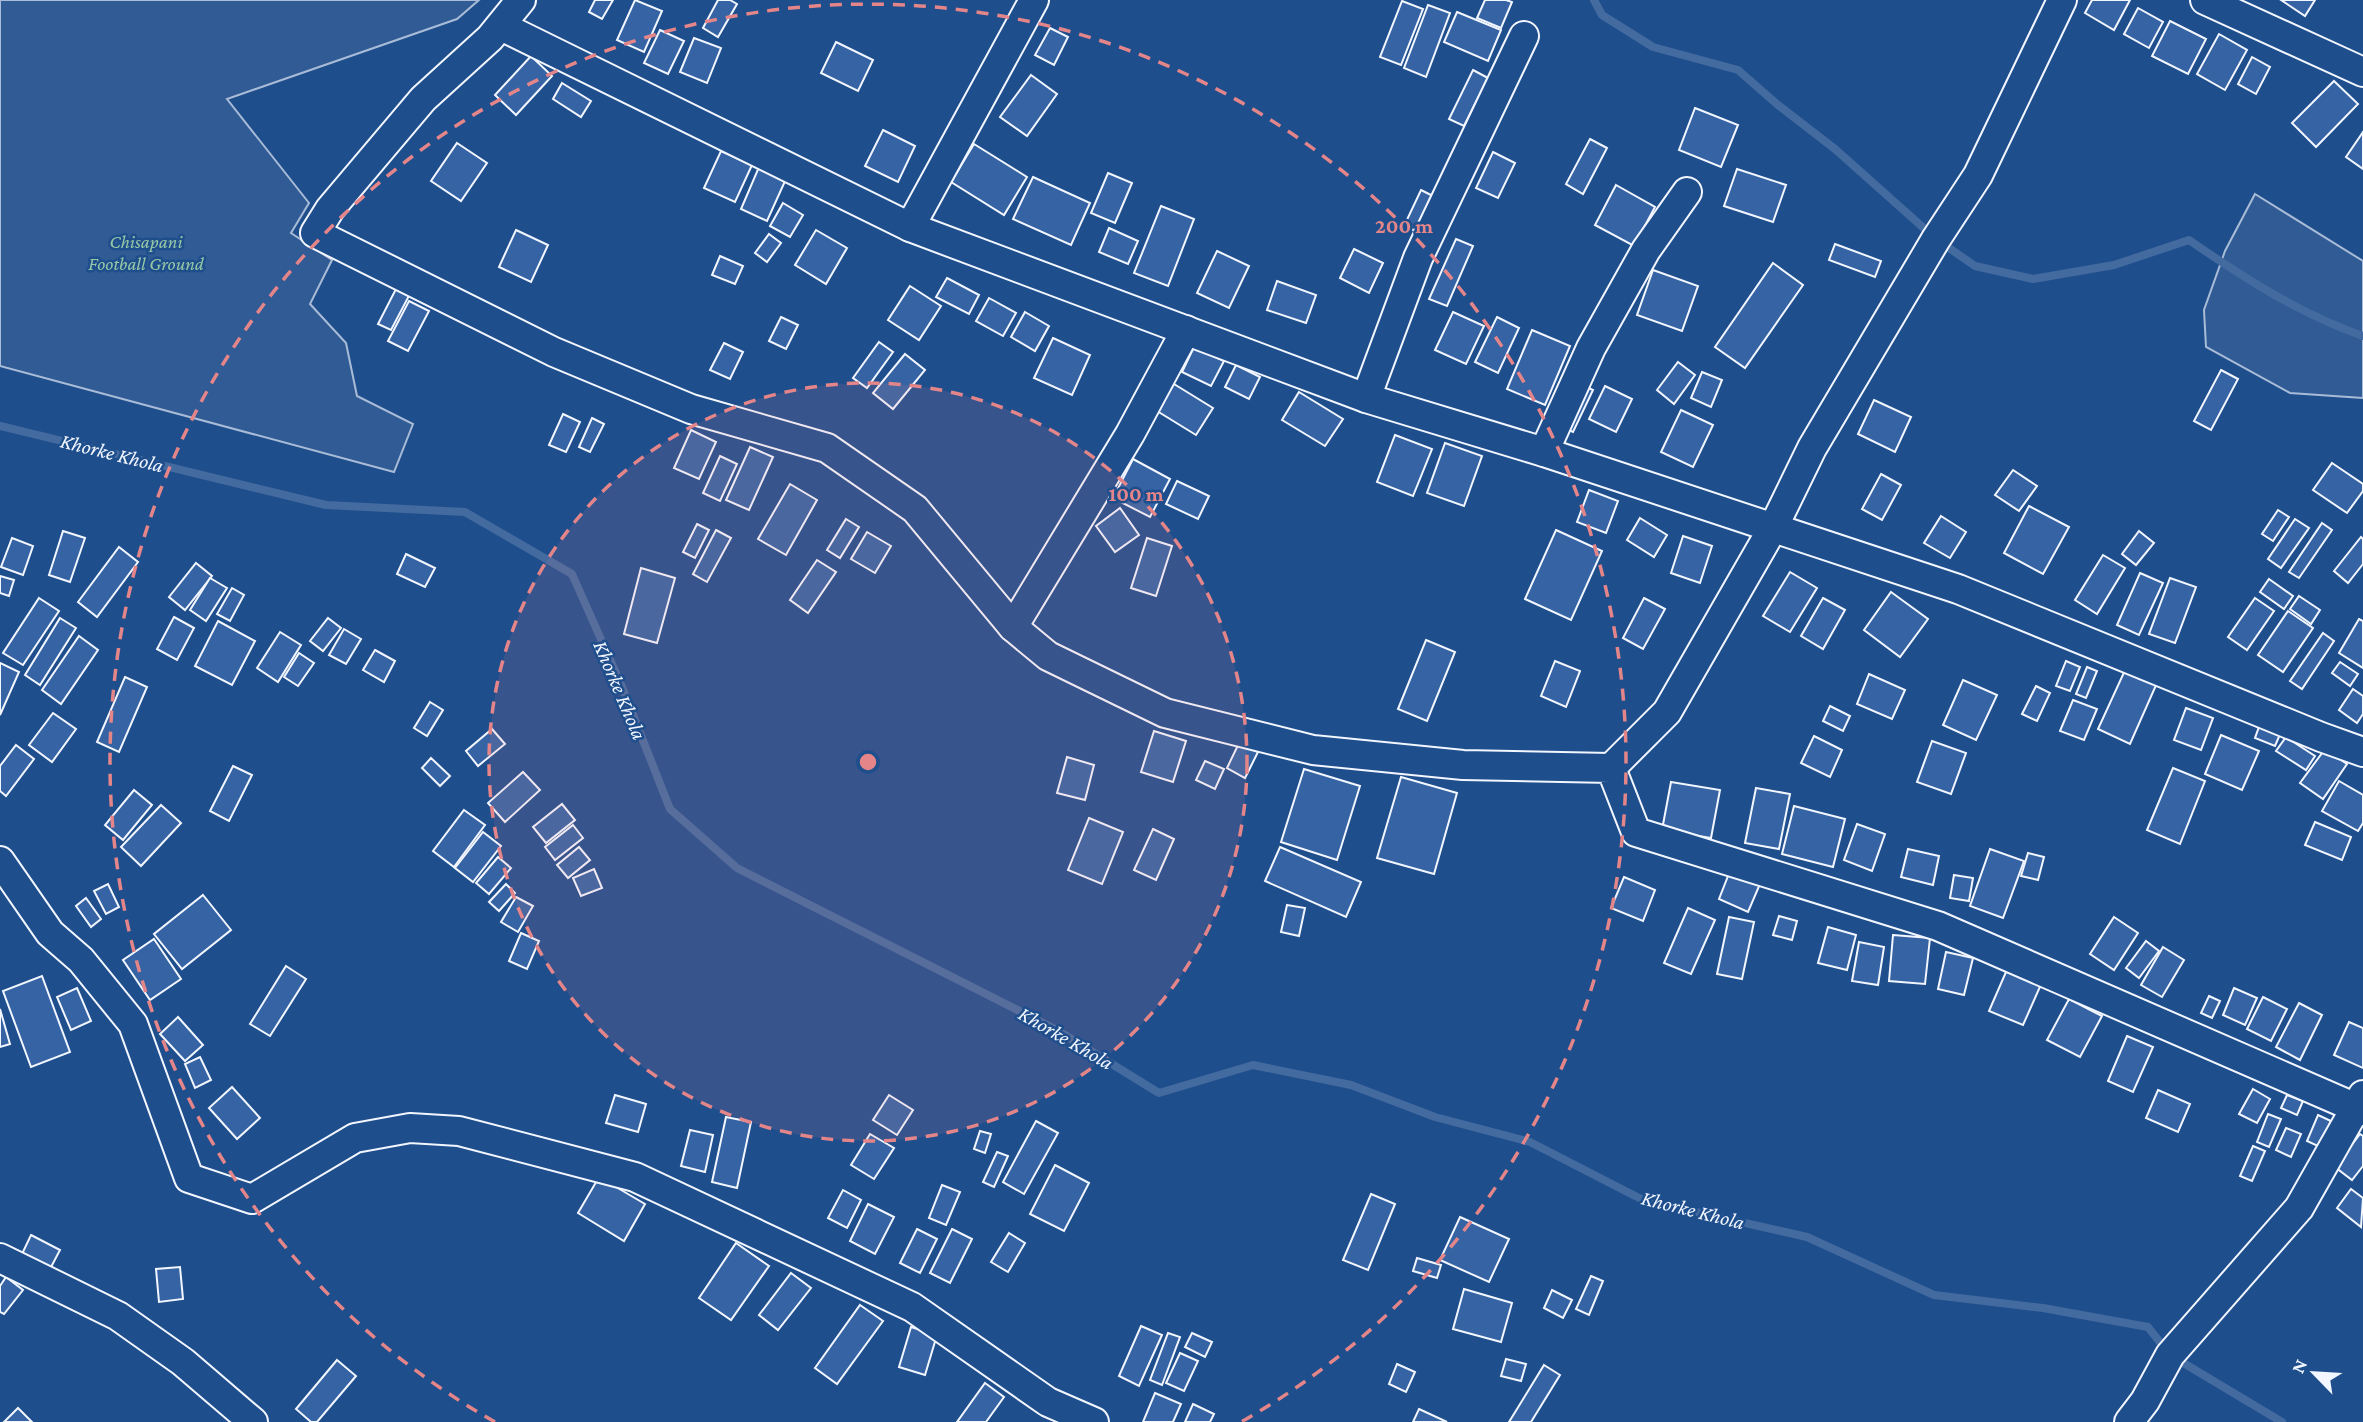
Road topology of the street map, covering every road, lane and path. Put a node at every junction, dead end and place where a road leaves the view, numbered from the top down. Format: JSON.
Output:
{"nodes":[{"id":1,"x":521,"y":0,"type":"edge"},
{"id":2,"x":1034,"y":0,"type":"edge"},
{"id":3,"x":2062,"y":0,"type":"edge"},
{"id":4,"x":2205,"y":0,"type":"edge"},
{"id":5,"x":501,"y":26,"type":"junction"},
{"id":6,"x":1524,"y":36,"type":"dead end"},
{"id":7,"x":2363,"y":72,"type":"edge"},
{"id":8,"x":1687,"y":192,"type":"dead end"},
{"id":9,"x":910,"y":228,"type":"junction"},
{"id":10,"x":1186,"y":330,"type":"junction"},
{"id":11,"x":1366,"y":398,"type":"junction"},
{"id":12,"x":1544,"y":452,"type":"junction"},
{"id":13,"x":1774,"y":526,"type":"junction"},
{"id":14,"x":1013,"y":627,"type":"junction"},
{"id":15,"x":2363,"y":752,"type":"edge"},
{"id":16,"x":1612,"y":768,"type":"junction"},
{"id":17,"x":0,"y":861,"type":"edge"},
{"id":18,"x":2361,"y":1105,"type":"edge"},
{"id":19,"x":0,"y":1258,"type":"edge"},
{"id":20,"x":253,"y":1422,"type":"edge"},
{"id":21,"x":1094,"y":1422,"type":"edge"},
{"id":22,"x":2129,"y":1422,"type":"edge"}],
"edges":[{"from":1,"to":5,"type":"street"},
{"from":2,"to":9,"type":"street"},
{"from":3,"to":13,"type":"street"},
{"from":4,"to":7,"type":"street"},
{"from":5,"to":9,"type":"street"},
{"from":5,"to":14,"type":"street"},
{"from":6,"to":11,"type":"street"},
{"from":8,"to":12,"type":"street"},
{"from":9,"to":10,"type":"street"},
{"from":10,"to":11,"type":"street"},
{"from":10,"to":14,"type":"street"},
{"from":11,"to":12,"type":"street"},
{"from":12,"to":13,"type":"street"},
{"from":13,"to":15,"type":"street"},
{"from":13,"to":16,"type":"street"},
{"from":14,"to":16,"type":"street"},
{"from":16,"to":18,"type":"street"},
{"from":17,"to":21,"type":"street"},
{"from":18,"to":22,"type":"street"},
{"from":19,"to":20,"type":"street"}]}
